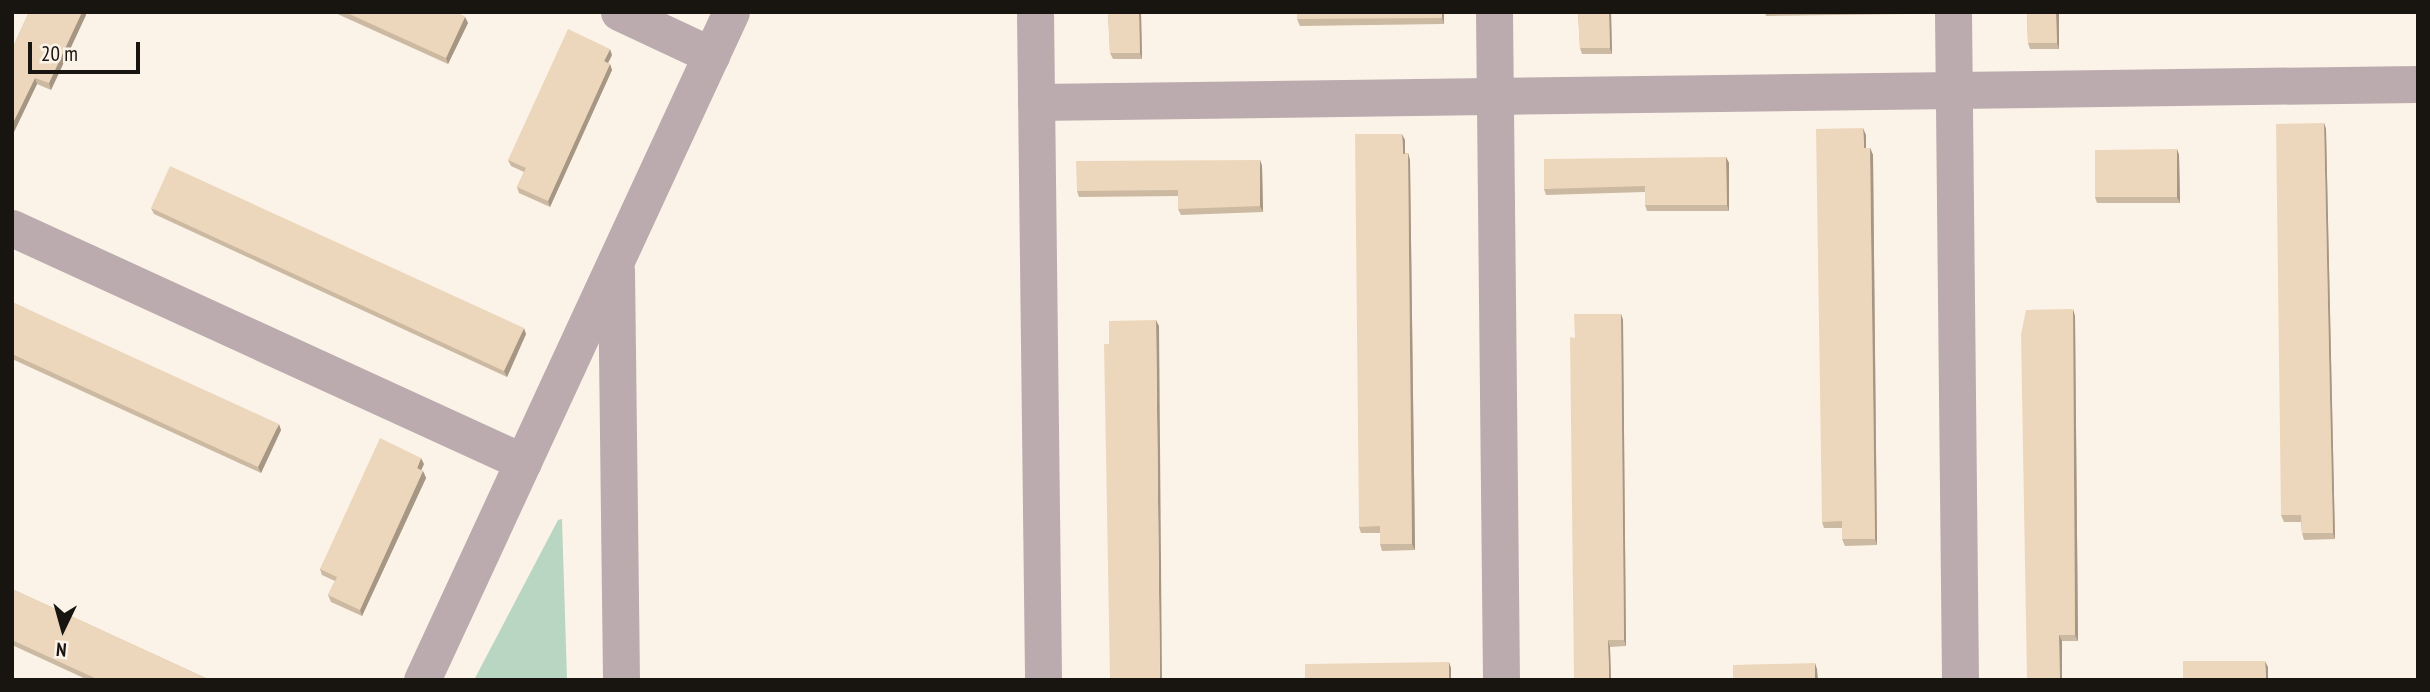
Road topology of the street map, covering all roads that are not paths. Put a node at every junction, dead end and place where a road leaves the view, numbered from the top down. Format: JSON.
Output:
{"nodes":[{"id":1,"x":619,"y":12,"type":"edge"},
{"id":2,"x":731,"y":12,"type":"edge"},
{"id":3,"x":1035,"y":12,"type":"edge"},
{"id":4,"x":1494,"y":12,"type":"edge"},
{"id":5,"x":1952,"y":12,"type":"edge"},
{"id":6,"x":712,"y":55,"type":"junction"},
{"id":7,"x":2418,"y":84,"type":"edge"},
{"id":8,"x":1954,"y":90,"type":"junction"},
{"id":9,"x":1495,"y":96,"type":"junction"},
{"id":10,"x":1036,"y":102,"type":"junction"},
{"id":11,"x":12,"y":229,"type":"edge"},
{"id":12,"x":615,"y":262,"type":"junction"},
{"id":13,"x":523,"y":462,"type":"junction"},
{"id":14,"x":422,"y":680,"type":"edge"},
{"id":15,"x":621,"y":680,"type":"edge"},
{"id":16,"x":1043,"y":680,"type":"edge"},
{"id":17,"x":1501,"y":680,"type":"edge"},
{"id":18,"x":1960,"y":680,"type":"edge"}],
"edges":[{"from":1,"to":6,"type":"street"},
{"from":2,"to":6,"type":"street"},
{"from":3,"to":10,"type":"street"},
{"from":4,"to":9,"type":"street"},
{"from":5,"to":8,"type":"street"},
{"from":6,"to":12,"type":"street"},
{"from":7,"to":8,"type":"street"},
{"from":8,"to":9,"type":"street"},
{"from":8,"to":18,"type":"street"},
{"from":9,"to":10,"type":"street"},
{"from":9,"to":17,"type":"street"},
{"from":10,"to":16,"type":"street"},
{"from":11,"to":13,"type":"street"},
{"from":12,"to":13,"type":"street"},
{"from":12,"to":15,"type":"street"},
{"from":13,"to":14,"type":"street"}]}
